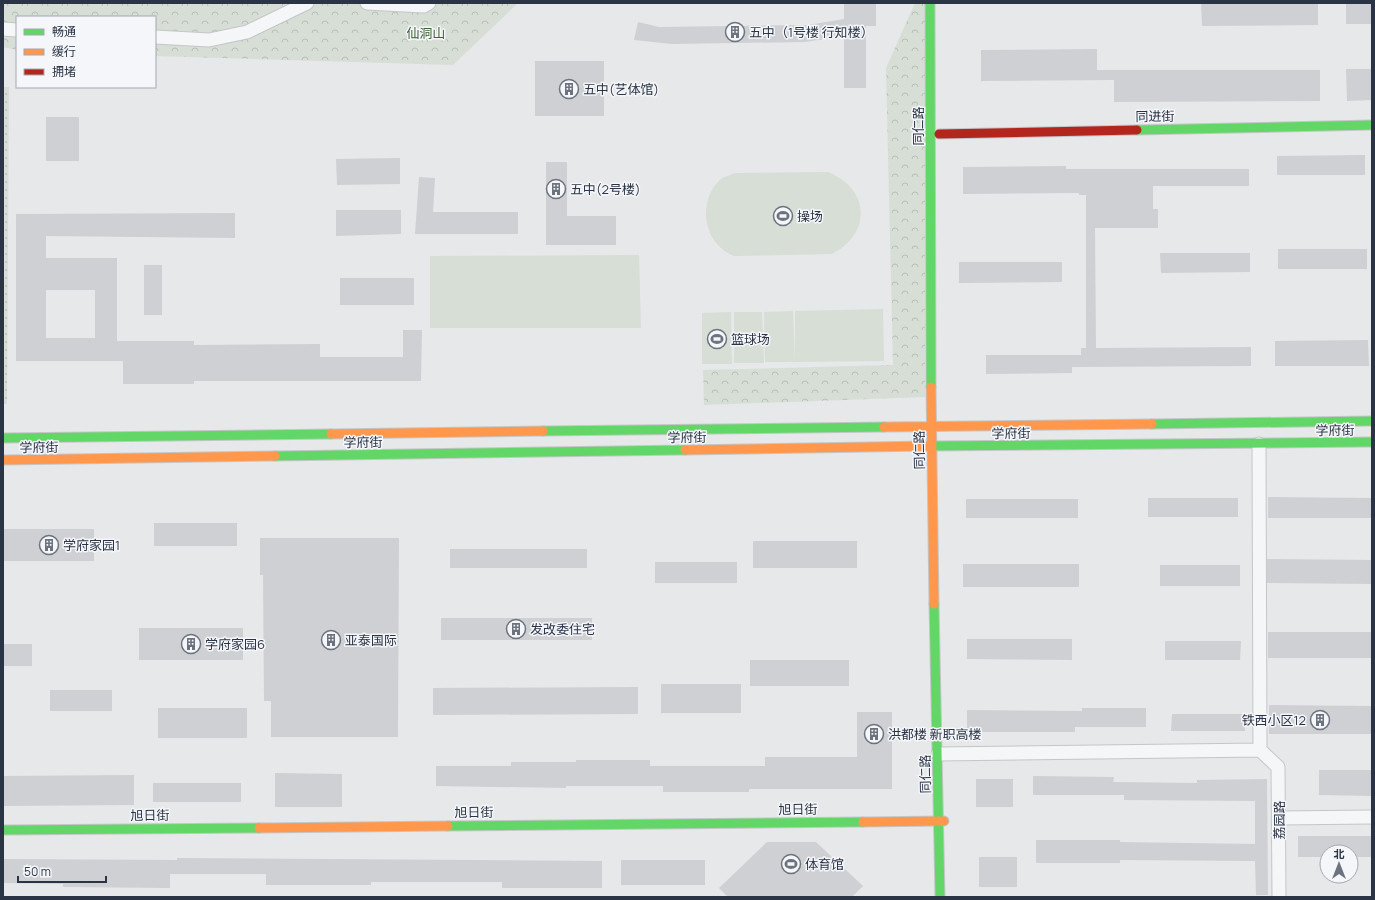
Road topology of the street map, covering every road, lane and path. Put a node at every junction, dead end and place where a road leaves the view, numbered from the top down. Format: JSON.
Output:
{"nodes":[{"id":1,"x":307,"y":3,"type":"edge"},
{"id":2,"x":367,"y":3,"type":"edge"},
{"id":3,"x":429,"y":3,"type":"edge"},
{"id":4,"x":930,"y":3,"type":"edge"},
{"id":5,"x":938,"y":3,"type":"edge"},
{"id":6,"x":3,"y":29,"type":"edge"},
{"id":7,"x":16,"y":30,"type":"edge"},
{"id":8,"x":156,"y":37,"type":"edge"},
{"id":9,"x":1372,"y":125,"type":"edge"},
{"id":10,"x":939,"y":134,"type":"junction"},
{"id":11,"x":1372,"y":421,"type":"edge"},
{"id":12,"x":936,"y":427,"type":"junction"},
{"id":13,"x":3,"y":438,"type":"edge"},
{"id":14,"x":1372,"y":442,"type":"edge"},
{"id":15,"x":1258,"y":444,"type":"junction"},
{"id":16,"x":936,"y":446,"type":"junction"},
{"id":17,"x":3,"y":460,"type":"edge"},
{"id":18,"x":1260,"y":750,"type":"junction"},
{"id":19,"x":941,"y":754,"type":"junction"},
{"id":20,"x":1372,"y":817,"type":"edge"},
{"id":21,"x":1279,"y":818,"type":"junction"},
{"id":22,"x":942,"y":821,"type":"junction"},
{"id":23,"x":3,"y":830,"type":"edge"},
{"id":24,"x":940,"y":897,"type":"edge"},
{"id":25,"x":946,"y":897,"type":"edge"},
{"id":26,"x":1279,"y":897,"type":"edge"}],
"edges":[{"from":1,"to":8,"type":"street"},
{"from":2,"to":3,"type":"street"},
{"from":4,"to":12,"type":"main road","name":"同仁路"},
{"from":5,"to":10,"type":"main road","name":"同仁路"},
{"from":6,"to":7,"type":"street"},
{"from":9,"to":10,"type":"main road","name":"同进街"},
{"from":10,"to":12,"type":"main road","name":"同仁路"},
{"from":11,"to":12,"type":"main road","name":"学府街"},
{"from":12,"to":13,"type":"main road","name":"学府街"},
{"from":12,"to":16,"type":"main road","name":"同仁路"},
{"from":14,"to":15,"type":"main road","name":"学府街"},
{"from":15,"to":16,"type":"main road","name":"学府街"},
{"from":15,"to":18,"type":"street"},
{"from":16,"to":17,"type":"main road","name":"学府街"},
{"from":16,"to":19,"type":"main road","name":"同仁路"},
{"from":18,"to":19,"type":"street"},
{"from":18,"to":21,"type":"street","name":"荔园路"},
{"from":19,"to":22,"type":"main road","name":"同仁路"},
{"from":20,"to":21,"type":"street"},
{"from":21,"to":26,"type":"street","name":"荔园路"},
{"from":22,"to":23,"type":"main road","name":"旭日街"},
{"from":22,"to":24,"type":"main road","name":"同仁路"},
{"from":22,"to":25,"type":"main road","name":"同仁路"}]}
